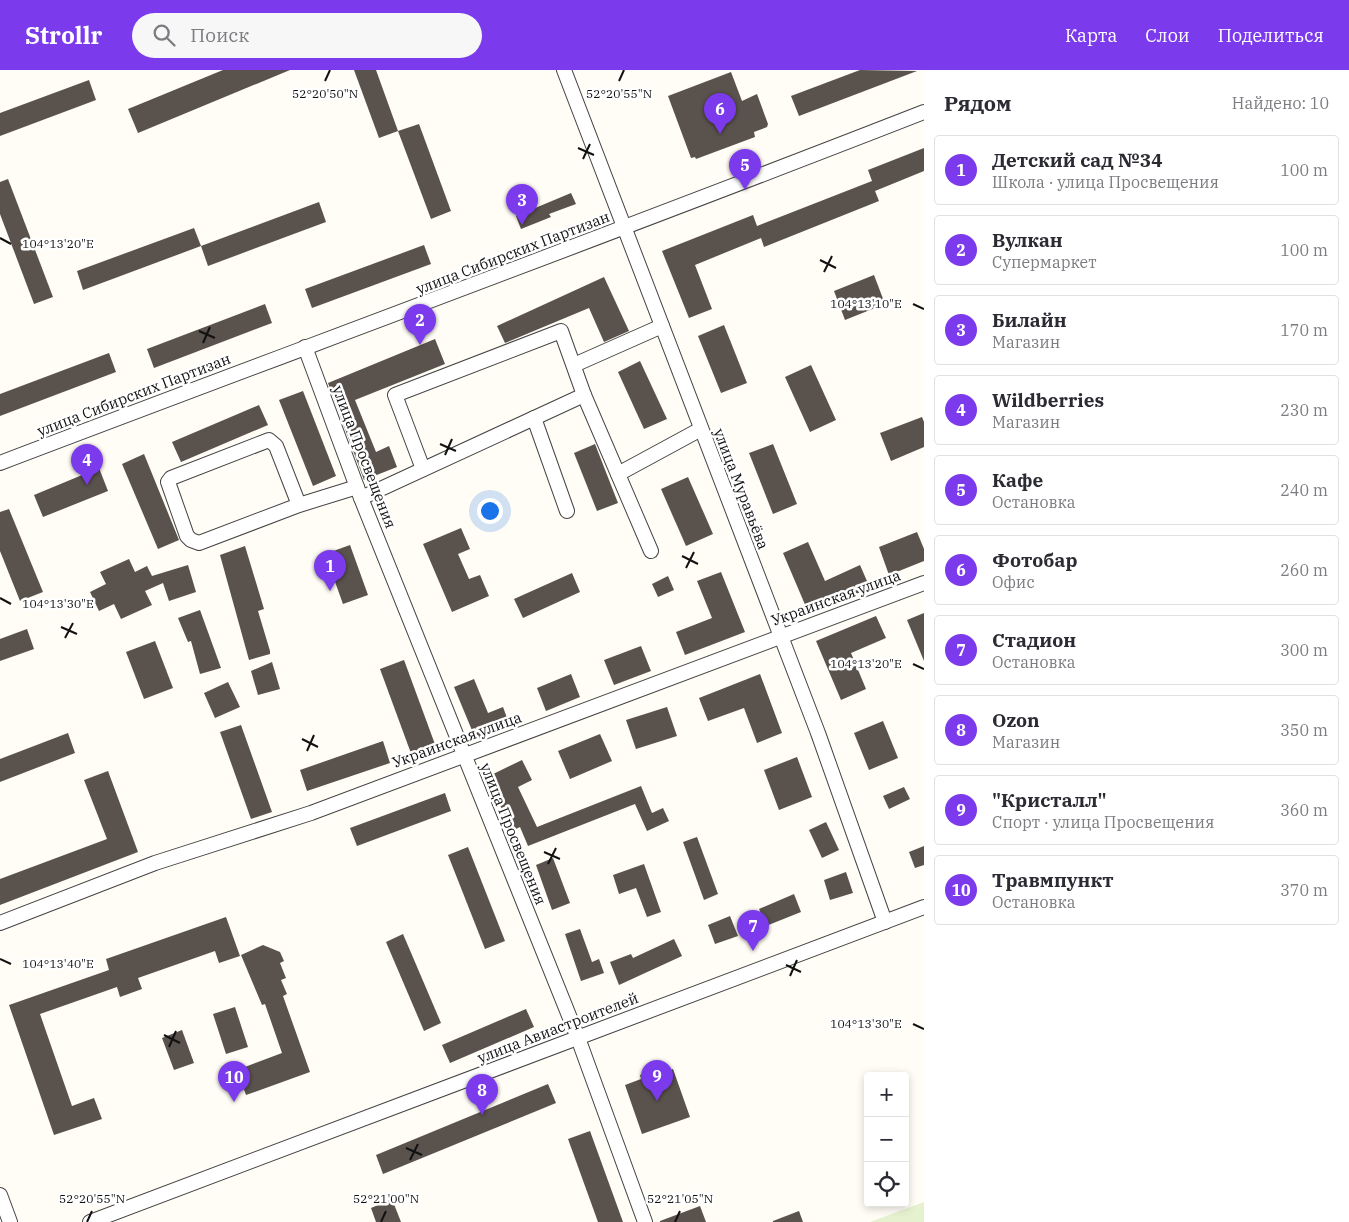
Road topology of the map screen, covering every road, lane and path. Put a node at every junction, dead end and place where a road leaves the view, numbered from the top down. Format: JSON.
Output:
{"nodes":[{"id":1,"x":564,"y":70,"type":"edge"},
{"id":2,"x":924,"y":112,"type":"edge"},
{"id":3,"x":623,"y":228,"type":"junction"},
{"id":4,"x":662,"y":326,"type":"junction"},
{"id":5,"x":305,"y":347,"type":"junction"},
{"id":6,"x":574,"y":365,"type":"junction"},
{"id":7,"x":584,"y":395,"type":"junction"},
{"id":8,"x":534,"y":418,"type":"junction"},
{"id":9,"x":701,"y":429,"type":"junction"},
{"id":10,"x":0,"y":464,"type":"edge"},
{"id":11,"x":423,"y":469,"type":"junction"},
{"id":12,"x":618,"y":474,"type":"junction"},
{"id":13,"x":359,"y":492,"type":"junction"},
{"id":14,"x":299,"y":505,"type":"junction"},
{"id":15,"x":567,"y":511,"type":"dead end"},
{"id":16,"x":651,"y":551,"type":"dead end"},
{"id":17,"x":924,"y":583,"type":"edge"},
{"id":18,"x":780,"y":635,"type":"junction"},
{"id":19,"x":464,"y":755,"type":"junction"},
{"id":20,"x":924,"y":907,"type":"edge"},
{"id":21,"x":885,"y":922,"type":"junction"},
{"id":22,"x":0,"y":923,"type":"edge"},
{"id":23,"x":578,"y":1038,"type":"junction"},
{"id":24,"x":0,"y":1195,"type":"edge"},
{"id":25,"x":10,"y":1222,"type":"edge"},
{"id":26,"x":90,"y":1222,"type":"edge"},
{"id":27,"x":645,"y":1222,"type":"edge"}],
"edges":[{"from":1,"to":3,"type":"street","name":"улица Муравьёва"},
{"from":2,"to":3,"type":"street","name":"улица Сибирских Партизан"},
{"from":3,"to":4,"type":"street","name":"улица Муравьёва"},
{"from":3,"to":5,"type":"street","name":"улица Сибирских Партизан"},
{"from":4,"to":6,"type":"street"},
{"from":4,"to":9,"type":"street","name":"улица Муравьёва"},
{"from":5,"to":10,"type":"street","name":"улица Сибирских Партизан"},
{"from":5,"to":13,"type":"street","name":"улица Просвещения"},
{"from":6,"to":7,"type":"street"},
{"from":6,"to":11,"type":"street"},
{"from":7,"to":8,"type":"street"},
{"from":7,"to":12,"type":"street"},
{"from":8,"to":11,"type":"street"},
{"from":8,"to":15,"type":"street"},
{"from":9,"to":12,"type":"street"},
{"from":9,"to":18,"type":"street","name":"улица Муравьёва"},
{"from":11,"to":13,"type":"street"},
{"from":12,"to":16,"type":"street"},
{"from":13,"to":14,"type":"street"},
{"from":13,"to":19,"type":"street","name":"улица Просвещения"},
{"from":14,"to":14,"type":"street"},
{"from":17,"to":18,"type":"street","name":"Украинская улица"},
{"from":18,"to":19,"type":"street","name":"Украинская улица"},
{"from":18,"to":21,"type":"street","name":"улица Муравьёва"},
{"from":19,"to":22,"type":"street","name":"Украинская улица"},
{"from":19,"to":23,"type":"street","name":"улица Просвещения"},
{"from":20,"to":21,"type":"street","name":"улица Авиастроителей"},
{"from":21,"to":23,"type":"street","name":"улица Авиастроителей"},
{"from":23,"to":26,"type":"street","name":"улица Авиастроителей"},
{"from":23,"to":27,"type":"street","name":"улица Просвещения"},
{"from":24,"to":25,"type":"street"}]}
